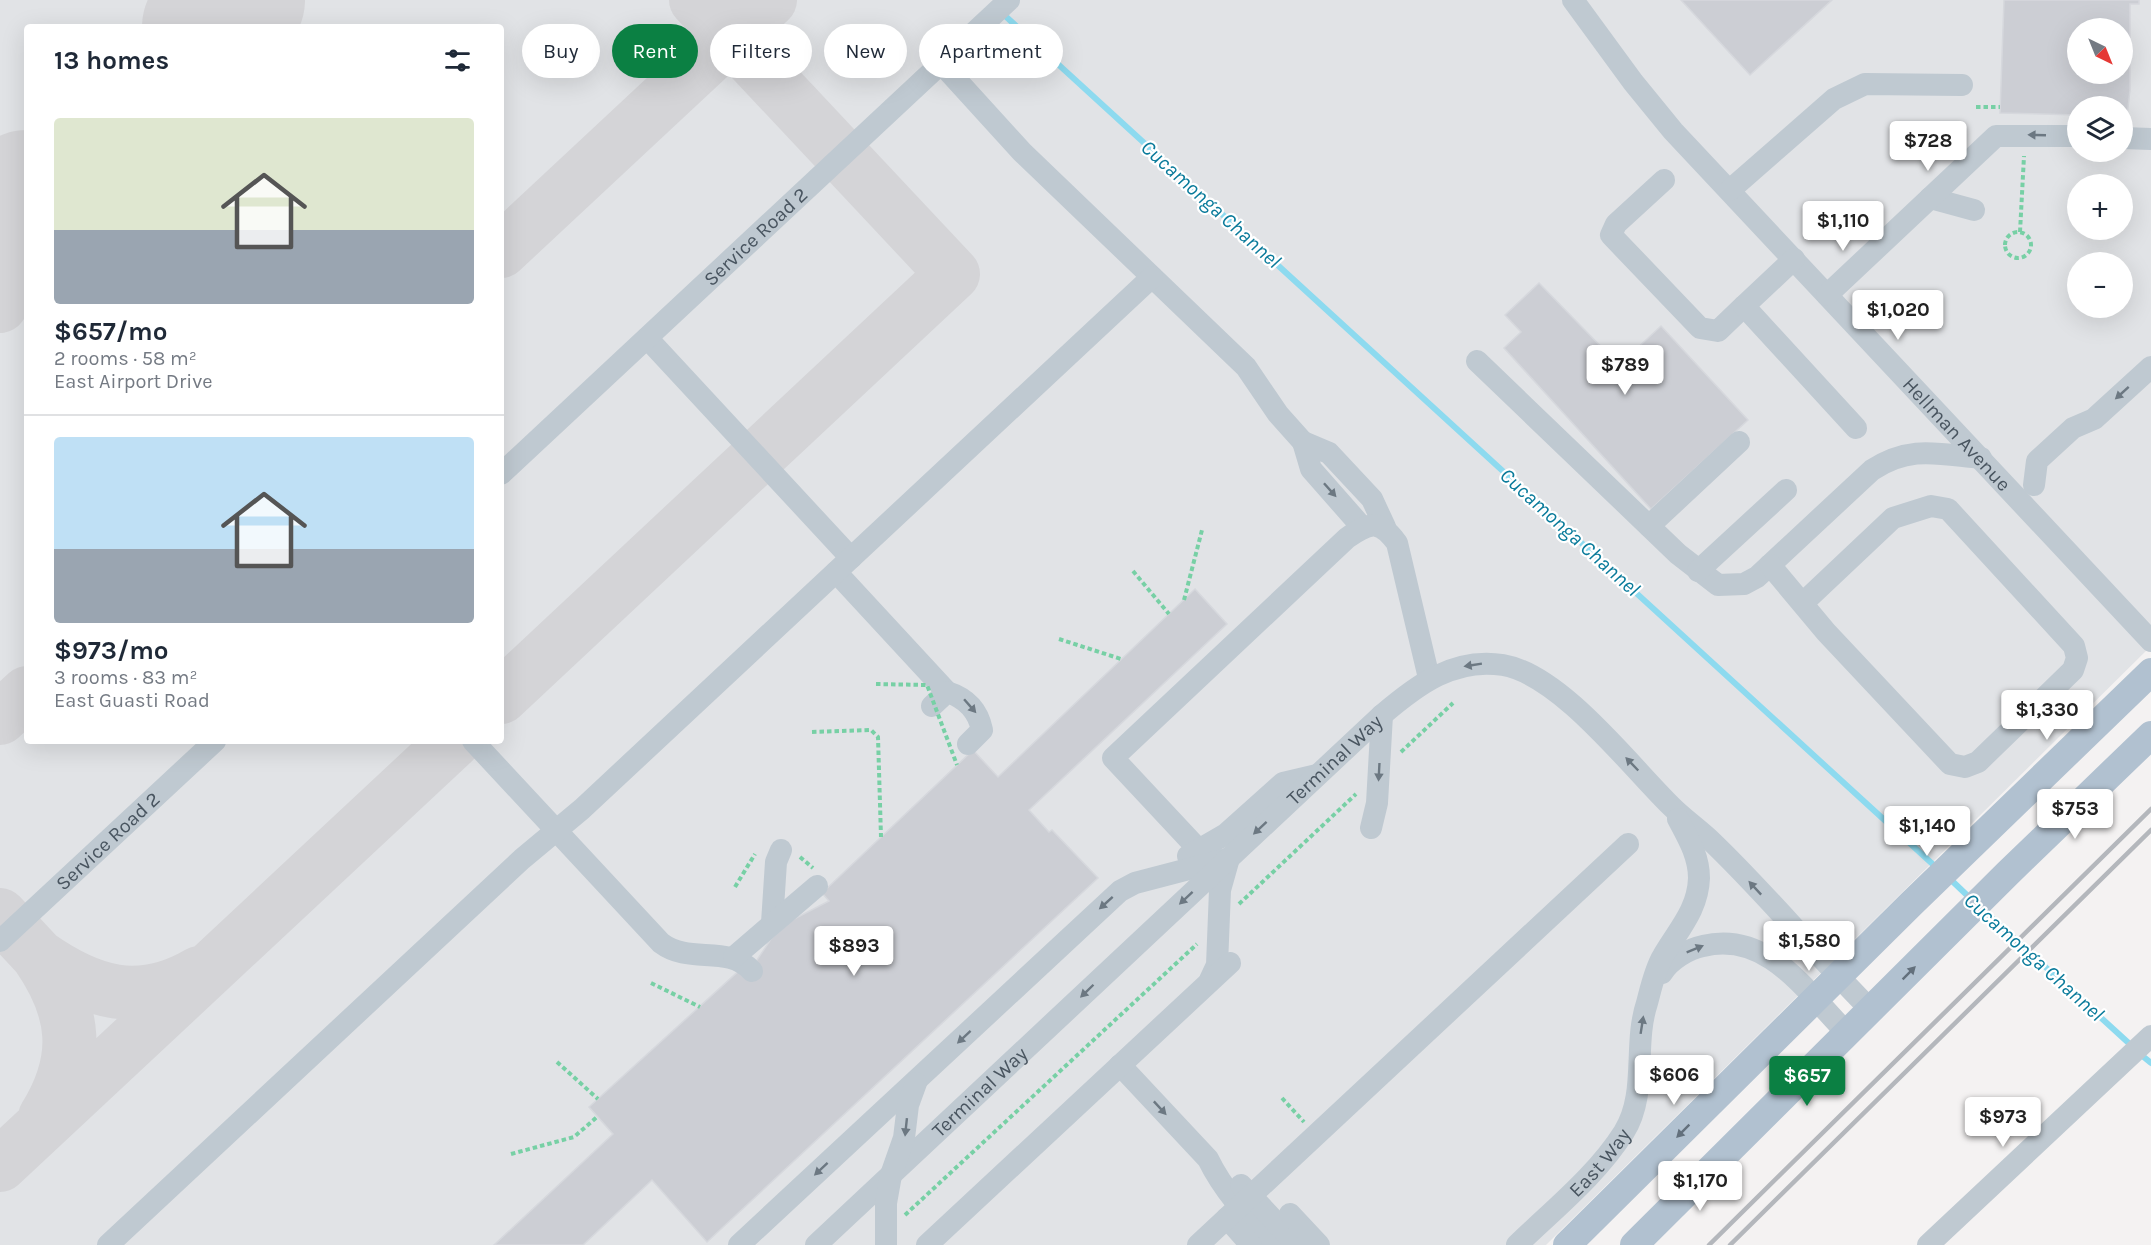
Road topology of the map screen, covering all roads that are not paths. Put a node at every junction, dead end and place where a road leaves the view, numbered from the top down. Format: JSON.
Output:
{"nodes":[{"id":1,"x":1009,"y":0,"type":"edge"},
{"id":2,"x":1573,"y":0,"type":"edge"},
{"id":3,"x":983,"y":24,"type":"edge"},
{"id":4,"x":925,"y":78,"type":"edge"},
{"id":5,"x":955,"y":78,"type":"edge"},
{"id":6,"x":1962,"y":85,"type":"dead end"},
{"id":7,"x":2067,"y":136,"type":"edge"},
{"id":8,"x":2133,"y":138,"type":"edge"},
{"id":9,"x":2151,"y":139,"type":"edge"},
{"id":10,"x":1664,"y":180,"type":"dead end"},
{"id":11,"x":1723,"y":182,"type":"junction"},
{"id":12,"x":1930,"y":198,"type":"junction"},
{"id":13,"x":1974,"y":210,"type":"dead end"},
{"id":14,"x":1794,"y":259,"type":"junction"},
{"id":15,"x":1152,"y":277,"type":"junction"},
{"id":16,"x":1827,"y":295,"type":"junction"},
{"id":17,"x":1744,"y":306,"type":"junction"},
{"id":18,"x":647,"y":338,"type":"junction"},
{"id":19,"x":1477,"y":361,"type":"dead end"},
{"id":20,"x":2151,"y":367,"type":"edge"},
{"id":21,"x":1856,"y":428,"type":"dead end"},
{"id":22,"x":1303,"y":442,"type":"junction"},
{"id":23,"x":1739,"y":442,"type":"dead end"},
{"id":24,"x":1981,"y":458,"type":"junction"},
{"id":25,"x":504,"y":471,"type":"edge"},
{"id":26,"x":1786,"y":490,"type":"dead end"},
{"id":27,"x":2026,"y":492,"type":"junction"},
{"id":28,"x":1649,"y":526,"type":"junction"},
{"id":29,"x":1362,"y":527,"type":"junction"},
{"id":30,"x":1385,"y":527,"type":"junction"},
{"id":31,"x":843,"y":565,"type":"junction"},
{"id":32,"x":1770,"y":565,"type":"junction"},
{"id":33,"x":1698,"y":571,"type":"junction"},
{"id":34,"x":1804,"y":602,"type":"junction"},
{"id":35,"x":2151,"y":641,"type":"edge"},
{"id":36,"x":2151,"y":672,"type":"edge"},
{"id":37,"x":1429,"y":678,"type":"junction"},
{"id":38,"x":1382,"y":715,"type":"junction"},
{"id":39,"x":2151,"y":735,"type":"edge"},
{"id":40,"x":212,"y":744,"type":"edge"},
{"id":41,"x":476,"y":744,"type":"edge"},
{"id":42,"x":968,"y":744,"type":"dead end"},
{"id":43,"x":1318,"y":774,"type":"junction"},
{"id":44,"x":1672,"y":807,"type":"junction"},
{"id":45,"x":1371,"y":828,"type":"dead end"},
{"id":46,"x":557,"y":830,"type":"junction"},
{"id":47,"x":1628,"y":844,"type":"dead end"},
{"id":48,"x":1199,"y":850,"type":"junction"},
{"id":49,"x":1229,"y":858,"type":"junction"},
{"id":50,"x":1157,"y":877,"type":"junction"},
{"id":51,"x":772,"y":923,"type":"junction"},
{"id":52,"x":0,"y":941,"type":"edge"},
{"id":53,"x":734,"y":957,"type":"junction"},
{"id":54,"x":1230,"y":963,"type":"dead end"},
{"id":55,"x":752,"y":971,"type":"dead end"},
{"id":56,"x":1838,"y":976,"type":"junction"},
{"id":57,"x":1208,"y":983,"type":"junction"},
{"id":58,"x":1653,"y":986,"type":"junction"},
{"id":59,"x":1814,"y":1001,"type":"junction"},
{"id":60,"x":1871,"y":1010,"type":"junction"},
{"id":61,"x":1847,"y":1034,"type":"junction"},
{"id":62,"x":2151,"y":1036,"type":"edge"},
{"id":63,"x":1120,"y":1065,"type":"junction"},
{"id":64,"x":919,"y":1079,"type":"junction"},
{"id":65,"x":891,"y":1175,"type":"junction"},
{"id":66,"x":1231,"y":1218,"type":"edge"},
{"id":67,"x":886,"y":1239,"type":"edge"},
{"id":68,"x":108,"y":1245,"type":"edge"},
{"id":69,"x":739,"y":1245,"type":"edge"},
{"id":70,"x":816,"y":1245,"type":"edge"},
{"id":71,"x":927,"y":1245,"type":"edge"},
{"id":72,"x":1251,"y":1245,"type":"edge"},
{"id":73,"x":1274,"y":1245,"type":"edge"},
{"id":74,"x":1297,"y":1245,"type":"edge"},
{"id":75,"x":1319,"y":1245,"type":"edge"},
{"id":76,"x":1517,"y":1245,"type":"edge"},
{"id":77,"x":1567,"y":1245,"type":"edge"},
{"id":78,"x":1634,"y":1245,"type":"edge"},
{"id":79,"x":1928,"y":1245,"type":"edge"}],
"edges":[{"from":1,"to":3,"type":"street","name":"Service Road 2"},
{"from":2,"to":11,"type":"street","name":"Hellman Avenue"},
{"from":4,"to":18,"type":"street","name":"Service Road 2"},
{"from":5,"to":15,"type":"street"},
{"from":6,"to":11,"type":"street"},
{"from":7,"to":12,"type":"street","one_way":true},
{"from":8,"to":9,"type":"street"},
{"from":10,"to":17,"type":"street"},
{"from":11,"to":14,"type":"street","name":"Hellman Avenue"},
{"from":12,"to":13,"type":"street"},
{"from":12,"to":16,"type":"street"},
{"from":14,"to":16,"type":"street","name":"Hellman Avenue"},
{"from":14,"to":17,"type":"street"},
{"from":15,"to":22,"type":"street"},
{"from":15,"to":31,"type":"street"},
{"from":16,"to":24,"type":"street","name":"Hellman Avenue"},
{"from":17,"to":21,"type":"street"},
{"from":18,"to":25,"type":"street","name":"Service Road 2"},
{"from":18,"to":31,"type":"street"},
{"from":19,"to":28,"type":"street"},
{"from":20,"to":27,"type":"street","one_way":true},
{"from":22,"to":29,"type":"street","one_way":true},
{"from":22,"to":30,"type":"street"},
{"from":23,"to":28,"type":"street"},
{"from":24,"to":27,"type":"street","name":"Hellman Avenue"},
{"from":24,"to":32,"type":"street"},
{"from":26,"to":33,"type":"street"},
{"from":27,"to":35,"type":"street","name":"Hellman Avenue"},
{"from":28,"to":33,"type":"street"},
{"from":29,"to":30,"type":"street"},
{"from":29,"to":48,"type":"street"},
{"from":30,"to":37,"type":"street"},
{"from":31,"to":42,"type":"street","one_way":true},
{"from":31,"to":46,"type":"street"},
{"from":32,"to":33,"type":"street"},
{"from":32,"to":34,"type":"street"},
{"from":34,"to":34,"type":"street"},
{"from":36,"to":56,"type":"main road"},
{"from":37,"to":38,"type":"street","name":"Terminal Way"},
{"from":44,"to":37,"type":"street","name":"Terminal Way","one_way":true},
{"from":38,"to":43,"type":"street","name":"Terminal Way"},
{"from":38,"to":45,"type":"street","one_way":true},
{"from":60,"to":39,"type":"main road","one_way":true},
{"from":40,"to":52,"type":"street","name":"Service Road 2"},
{"from":41,"to":46,"type":"street"},
{"from":43,"to":48,"type":"street"},
{"from":43,"to":49,"type":"street","name":"Terminal Way","one_way":true},
{"from":56,"to":44,"type":"street","name":"Terminal Way","one_way":true},
{"from":44,"to":58,"type":"street","name":"East Way"},
{"from":46,"to":53,"type":"street"},
{"from":46,"to":68,"type":"street"},
{"from":47,"to":66,"type":"street"},
{"from":48,"to":50,"type":"street"},
{"from":49,"to":50,"type":"street"},
{"from":49,"to":57,"type":"street"},
{"from":49,"to":65,"type":"street","name":"Terminal Way","one_way":true},
{"from":50,"to":64,"type":"street","one_way":true},
{"from":51,"to":51,"type":"street"},
{"from":51,"to":53,"type":"street"},
{"from":53,"to":55,"type":"street"},
{"from":54,"to":57,"type":"street"},
{"from":56,"to":59,"type":"main road"},
{"from":56,"to":60,"type":"street","name":"Terminal Way"},
{"from":57,"to":63,"type":"street"},
{"from":58,"to":59,"type":"street","name":"East Way","one_way":true},
{"from":76,"to":58,"type":"street","name":"East Way","one_way":true},
{"from":59,"to":61,"type":"street","name":"East Way"},
{"from":59,"to":77,"type":"main road","one_way":true},
{"from":60,"to":61,"type":"main road"},
{"from":61,"to":78,"type":"main road"},
{"from":62,"to":79,"type":"street"},
{"from":63,"to":66,"type":"street","one_way":true},
{"from":63,"to":71,"type":"street"},
{"from":64,"to":65,"type":"street","one_way":true},
{"from":64,"to":69,"type":"street","one_way":true},
{"from":65,"to":67,"type":"street"},
{"from":65,"to":70,"type":"street","name":"Terminal Way"},
{"from":66,"to":72,"type":"street"},
{"from":66,"to":73,"type":"street"},
{"from":66,"to":74,"type":"street"},
{"from":66,"to":75,"type":"street"}]}
